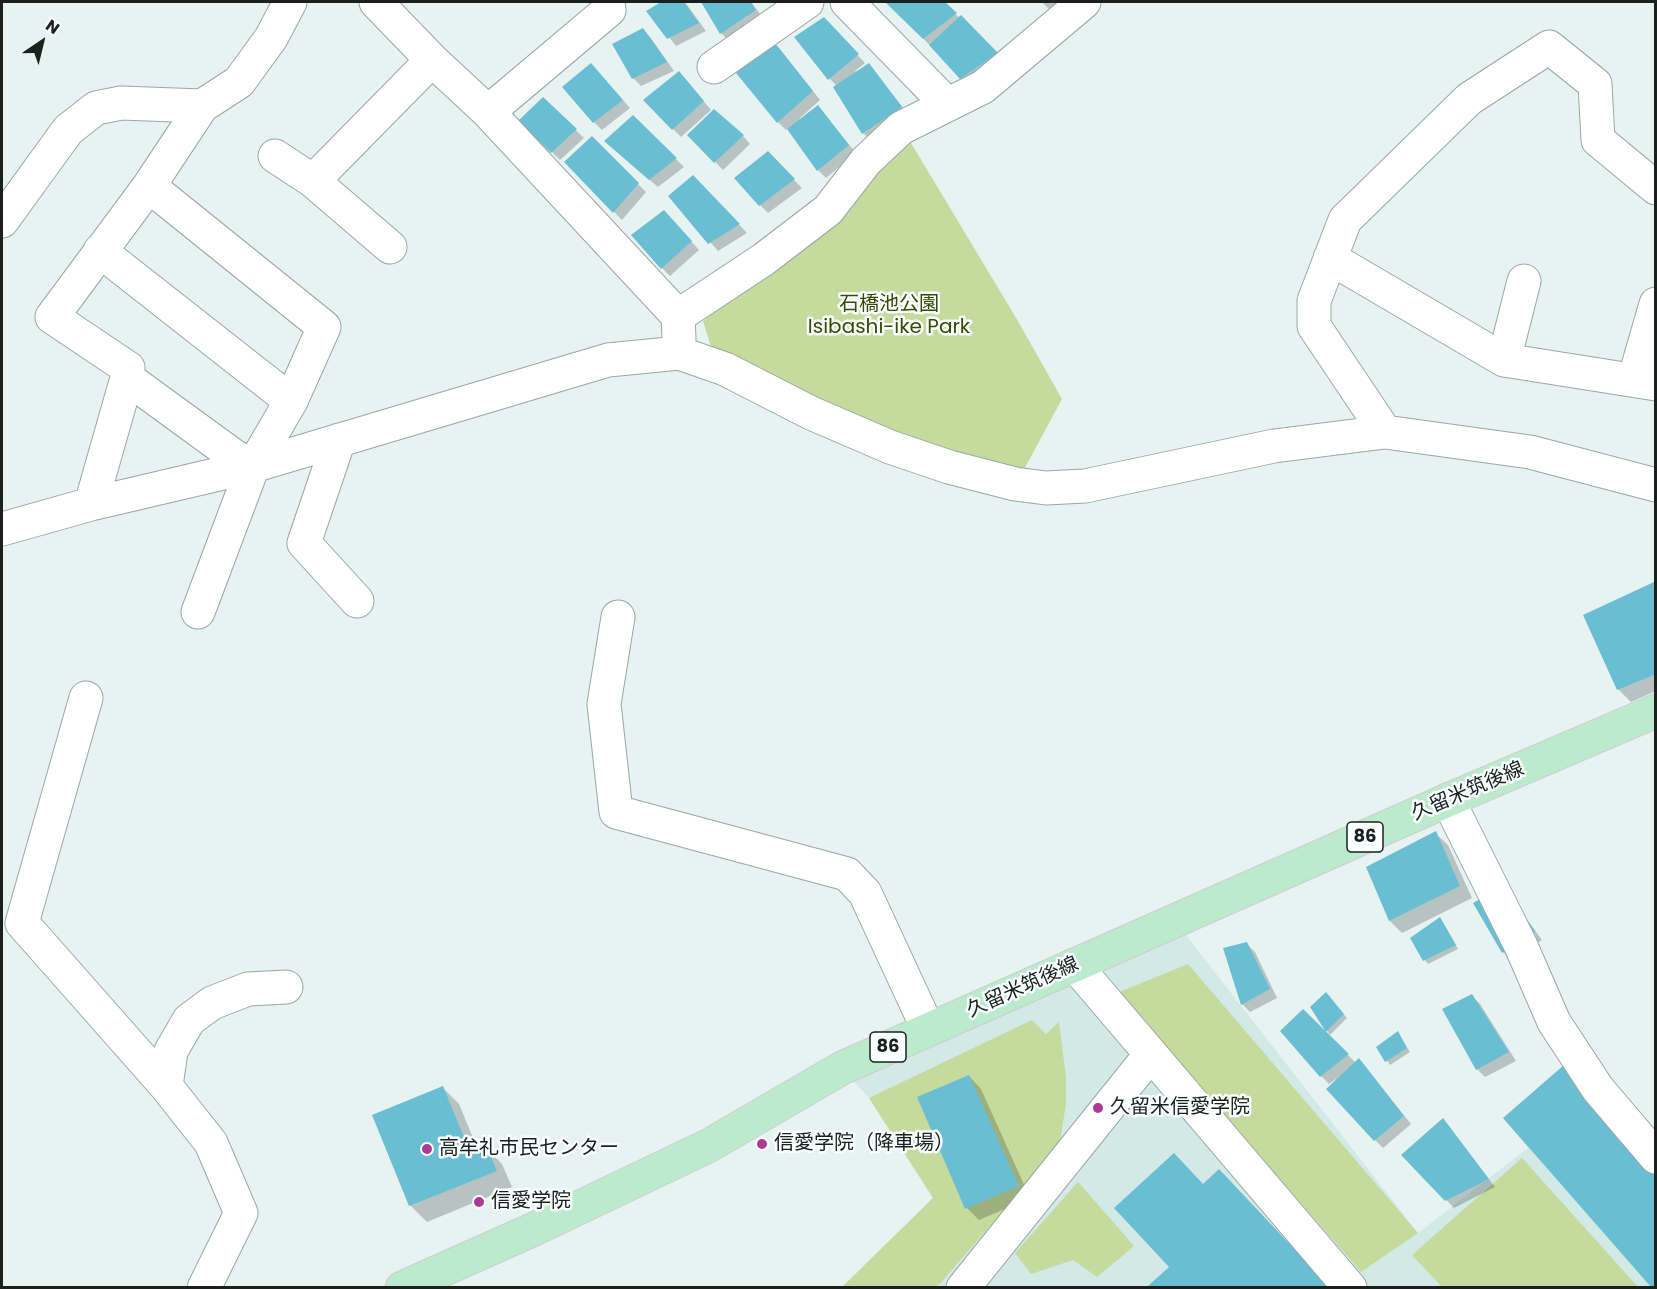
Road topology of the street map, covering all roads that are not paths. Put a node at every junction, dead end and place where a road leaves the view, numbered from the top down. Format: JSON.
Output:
{"nodes":[{"id":1,"x":290,"y":2,"type":"edge"},
{"id":2,"x":376,"y":2,"type":"edge"},
{"id":3,"x":608,"y":2,"type":"edge"},
{"id":4,"x":807,"y":2,"type":"edge"},
{"id":5,"x":847,"y":2,"type":"edge"},
{"id":6,"x":1084,"y":2,"type":"edge"},
{"id":7,"x":432,"y":60,"type":"junction"},
{"id":8,"x":714,"y":67,"type":"dead end"},
{"id":9,"x":947,"y":104,"type":"junction"},
{"id":10,"x":202,"y":106,"type":"junction"},
{"id":11,"x":488,"y":112,"type":"junction"},
{"id":12,"x":275,"y":156,"type":"dead end"},
{"id":13,"x":313,"y":181,"type":"junction"},
{"id":14,"x":148,"y":186,"type":"junction"},
{"id":15,"x":1656,"y":188,"type":"edge"},
{"id":16,"x":2,"y":221,"type":"edge"},
{"id":17,"x":390,"y":247,"type":"dead end"},
{"id":18,"x":100,"y":250,"type":"junction"},
{"id":19,"x":1330,"y":258,"type":"junction"},
{"id":20,"x":1524,"y":281,"type":"dead end"},
{"id":21,"x":1656,"y":304,"type":"edge"},
{"id":22,"x":678,"y":316,"type":"junction"},
{"id":23,"x":679,"y":353,"type":"junction"},
{"id":24,"x":1504,"y":360,"type":"junction"},
{"id":25,"x":127,"y":378,"type":"junction"},
{"id":26,"x":1645,"y":382,"type":"edge"},
{"id":27,"x":291,"y":401,"type":"junction"},
{"id":28,"x":1385,"y":432,"type":"junction"},
{"id":29,"x":339,"y":440,"type":"junction"},
{"id":30,"x":253,"y":466,"type":"junction"},
{"id":31,"x":1656,"y":485,"type":"edge"},
{"id":32,"x":91,"y":504,"type":"junction"},
{"id":33,"x":2,"y":529,"type":"edge"},
{"id":34,"x":357,"y":601,"type":"dead end"},
{"id":35,"x":198,"y":612,"type":"dead end"},
{"id":36,"x":618,"y":618,"type":"dead end"},
{"id":37,"x":86,"y":698,"type":"dead end"},
{"id":38,"x":1656,"y":711,"type":"edge"},
{"id":39,"x":1449,"y":800,"type":"junction"},
{"id":40,"x":12,"y":917,"type":"edge"},
{"id":41,"x":1075,"y":965,"type":"junction"},
{"id":42,"x":286,"y":987,"type":"dead end"},
{"id":43,"x":928,"y":1029,"type":"junction"},
{"id":44,"x":1151,"y":1054,"type":"junction"},
{"id":45,"x":166,"y":1086,"type":"junction"},
{"id":46,"x":1656,"y":1157,"type":"edge"},
{"id":47,"x":204,"y":1287,"type":"edge"},
{"id":48,"x":402,"y":1287,"type":"edge"},
{"id":49,"x":963,"y":1287,"type":"edge"},
{"id":50,"x":1350,"y":1287,"type":"edge"}],
"edges":[{"from":1,"to":10,"type":"street"},
{"from":2,"to":7,"type":"street"},
{"from":3,"to":11,"type":"street"},
{"from":4,"to":8,"type":"street"},
{"from":5,"to":9,"type":"street"},
{"from":6,"to":9,"type":"street"},
{"from":7,"to":11,"type":"street"},
{"from":7,"to":13,"type":"street"},
{"from":9,"to":22,"type":"street"},
{"from":10,"to":14,"type":"street"},
{"from":10,"to":16,"type":"street"},
{"from":11,"to":22,"type":"street"},
{"from":12,"to":13,"type":"street"},
{"from":13,"to":17,"type":"street"},
{"from":14,"to":18,"type":"street"},
{"from":14,"to":27,"type":"street"},
{"from":15,"to":19,"type":"street"},
{"from":18,"to":25,"type":"street"},
{"from":18,"to":27,"type":"street"},
{"from":19,"to":24,"type":"street"},
{"from":19,"to":28,"type":"street"},
{"from":20,"to":24,"type":"street"},
{"from":21,"to":26,"type":"street"},
{"from":22,"to":23,"type":"street"},
{"from":23,"to":28,"type":"street"},
{"from":23,"to":29,"type":"street"},
{"from":24,"to":26,"type":"street"},
{"from":25,"to":30,"type":"street"},
{"from":25,"to":32,"type":"street"},
{"from":27,"to":30,"type":"street"},
{"from":28,"to":31,"type":"street"},
{"from":29,"to":30,"type":"street"},
{"from":29,"to":34,"type":"street"},
{"from":30,"to":32,"type":"street"},
{"from":30,"to":35,"type":"street"},
{"from":32,"to":33,"type":"street"},
{"from":36,"to":43,"type":"street"},
{"from":37,"to":40,"type":"street"},
{"from":38,"to":39,"type":"main road","name":"久留米筑後線","number":"86"},
{"from":39,"to":41,"type":"main road","name":"久留米筑後線","number":"86"},
{"from":39,"to":46,"type":"street"},
{"from":40,"to":45,"type":"street"},
{"from":41,"to":43,"type":"main road","name":"久留米筑後線","number":"86"},
{"from":41,"to":44,"type":"street"},
{"from":42,"to":45,"type":"street"},
{"from":43,"to":48,"type":"main road","name":"久留米筑後線","number":"86"},
{"from":44,"to":49,"type":"street"},
{"from":44,"to":50,"type":"street"},
{"from":45,"to":47,"type":"street"}]}
